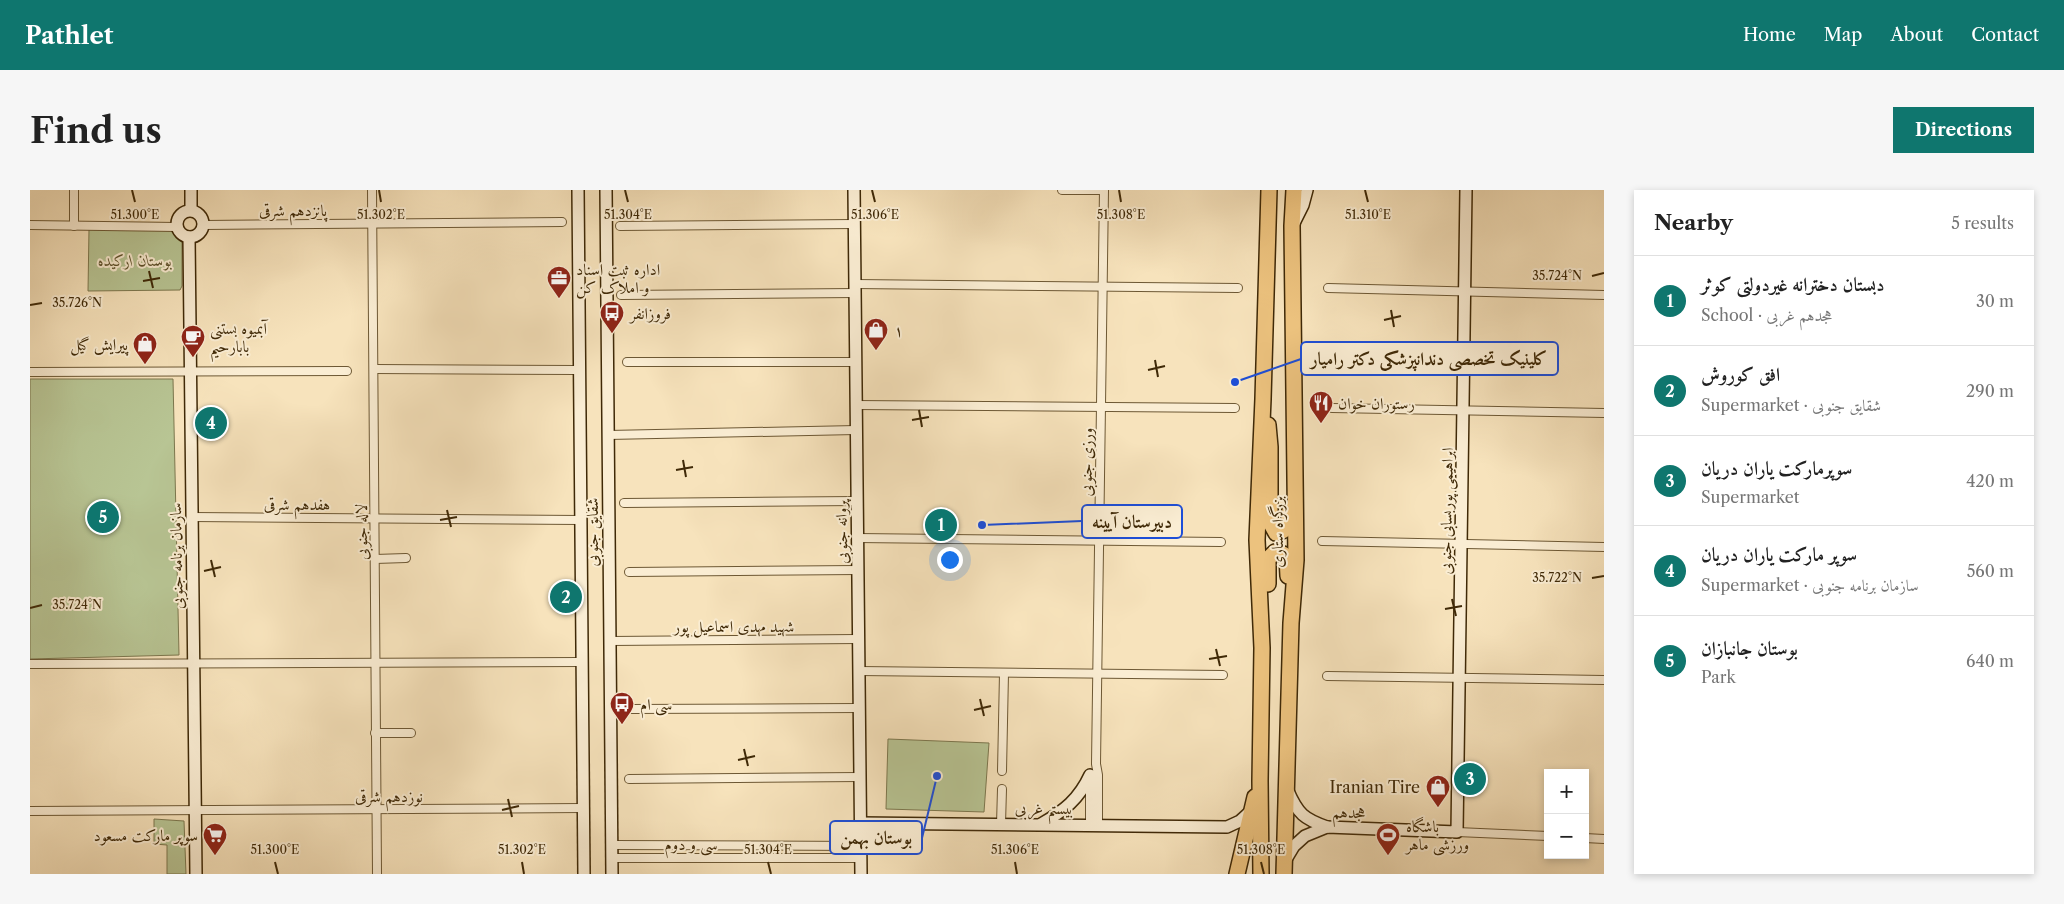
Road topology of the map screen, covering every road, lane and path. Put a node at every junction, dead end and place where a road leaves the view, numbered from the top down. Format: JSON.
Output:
{"nodes":[{"id":1,"x":74,"y":190,"type":"edge"},
{"id":2,"x":191,"y":190,"type":"edge"},
{"id":3,"x":372,"y":190,"type":"edge"},
{"id":4,"x":578,"y":190,"type":"edge"},
{"id":5,"x":606,"y":190,"type":"edge"},
{"id":6,"x":854,"y":190,"type":"edge"},
{"id":7,"x":1062,"y":190,"type":"edge"},
{"id":8,"x":1104,"y":190,"type":"edge"},
{"id":9,"x":1269,"y":190,"type":"edge"},
{"id":10,"x":1294,"y":190,"type":"edge"},
{"id":11,"x":1307,"y":190,"type":"edge"},
{"id":12,"x":1466,"y":190,"type":"edge"},
{"id":13,"x":191,"y":210,"type":"junction"},
{"id":14,"x":562,"y":222,"type":"dead end"},
{"id":15,"x":372,"y":224,"type":"junction"},
{"id":16,"x":854,"y":224,"type":"junction"},
{"id":17,"x":30,"y":225,"type":"edge"},
{"id":18,"x":204,"y":225,"type":"junction"},
{"id":19,"x":74,"y":226,"type":"junction"},
{"id":20,"x":620,"y":226,"type":"dead end"},
{"id":21,"x":1292,"y":226,"type":"junction"},
{"id":22,"x":177,"y":227,"type":"junction"},
{"id":23,"x":189,"y":237,"type":"junction"},
{"id":24,"x":1102,"y":287,"type":"junction"},
{"id":25,"x":1238,"y":288,"type":"dead end"},
{"id":26,"x":1328,"y":288,"type":"dead end"},
{"id":27,"x":855,"y":289,"type":"junction"},
{"id":28,"x":1465,"y":291,"type":"junction"},
{"id":29,"x":621,"y":295,"type":"dead end"},
{"id":30,"x":1604,"y":295,"type":"edge"},
{"id":31,"x":627,"y":362,"type":"dead end"},
{"id":32,"x":856,"y":362,"type":"junction"},
{"id":33,"x":374,"y":369,"type":"junction"},
{"id":34,"x":579,"y":370,"type":"junction"},
{"id":35,"x":190,"y":371,"type":"junction"},
{"id":36,"x":347,"y":371,"type":"dead end"},
{"id":37,"x":30,"y":372,"type":"edge"},
{"id":38,"x":1263,"y":399,"type":"junction"},
{"id":39,"x":856,"y":405,"type":"junction"},
{"id":40,"x":1101,"y":407,"type":"junction"},
{"id":41,"x":1235,"y":408,"type":"dead end"},
{"id":42,"x":1332,"y":408,"type":"dead end"},
{"id":43,"x":1463,"y":411,"type":"junction"},
{"id":44,"x":1604,"y":413,"type":"edge"},
{"id":45,"x":856,"y":430,"type":"junction"},
{"id":46,"x":608,"y":435,"type":"junction"},
{"id":47,"x":1294,"y":472,"type":"junction"},
{"id":48,"x":857,"y":501,"type":"junction"},
{"id":49,"x":624,"y":503,"type":"dead end"},
{"id":50,"x":192,"y":516,"type":"junction"},
{"id":51,"x":375,"y":518,"type":"junction"},
{"id":52,"x":581,"y":520,"type":"junction"},
{"id":53,"x":857,"y":538,"type":"junction"},
{"id":54,"x":1099,"y":540,"type":"junction"},
{"id":55,"x":1322,"y":541,"type":"dead end"},
{"id":56,"x":1221,"y":542,"type":"dead end"},
{"id":57,"x":1461,"y":544,"type":"junction"},
{"id":58,"x":1604,"y":547,"type":"edge"},
{"id":59,"x":406,"y":558,"type":"dead end"},
{"id":60,"x":376,"y":559,"type":"junction"},
{"id":61,"x":858,"y":570,"type":"junction"},
{"id":62,"x":629,"y":572,"type":"dead end"},
{"id":63,"x":1291,"y":623,"type":"junction"},
{"id":64,"x":858,"y":639,"type":"junction"},
{"id":65,"x":610,"y":641,"type":"junction"},
{"id":66,"x":1262,"y":648,"type":"junction"},
{"id":67,"x":582,"y":662,"type":"junction"},
{"id":68,"x":30,"y":664,"type":"edge"},
{"id":69,"x":194,"y":664,"type":"junction"},
{"id":70,"x":376,"y":664,"type":"junction"},
{"id":71,"x":858,"y":671,"type":"junction"},
{"id":72,"x":1004,"y":673,"type":"junction"},
{"id":73,"x":1097,"y":674,"type":"junction"},
{"id":74,"x":1224,"y":675,"type":"dead end"},
{"id":75,"x":1327,"y":676,"type":"dead end"},
{"id":76,"x":1459,"y":678,"type":"junction"},
{"id":77,"x":1604,"y":680,"type":"edge"},
{"id":78,"x":859,"y":708,"type":"junction"},
{"id":79,"x":629,"y":709,"type":"dead end"},
{"id":80,"x":375,"y":733,"type":"junction"},
{"id":81,"x":411,"y":733,"type":"dead end"},
{"id":82,"x":1096,"y":764,"type":"junction"},
{"id":83,"x":1002,"y":771,"type":"dead end"},
{"id":84,"x":1090,"y":775,"type":"junction"},
{"id":85,"x":860,"y":777,"type":"junction"},
{"id":86,"x":629,"y":779,"type":"dead end"},
{"id":87,"x":1260,"y":781,"type":"junction"},
{"id":88,"x":1286,"y":788,"type":"junction"},
{"id":89,"x":1002,"y":789,"type":"dead end"},
{"id":90,"x":584,"y":808,"type":"junction"},
{"id":91,"x":376,"y":809,"type":"junction"},
{"id":92,"x":195,"y":810,"type":"junction"},
{"id":93,"x":1251,"y":811,"type":"junction"},
{"id":94,"x":30,"y":812,"type":"edge"},
{"id":95,"x":860,"y":823,"type":"junction"},
{"id":96,"x":1002,"y":824,"type":"junction"},
{"id":97,"x":1041,"y":824,"type":"junction"},
{"id":98,"x":1094,"y":825,"type":"junction"},
{"id":99,"x":1227,"y":827,"type":"junction"},
{"id":100,"x":1327,"y":827,"type":"junction"},
{"id":101,"x":1457,"y":832,"type":"junction"},
{"id":102,"x":1544,"y":836,"type":"edge"},
{"id":103,"x":1589,"y":838,"type":"edge"},
{"id":104,"x":1604,"y":838,"type":"edge"},
{"id":105,"x":1245,"y":839,"type":"junction"},
{"id":106,"x":617,"y":845,"type":"junction"},
{"id":107,"x":704,"y":846,"type":"junction"},
{"id":108,"x":860,"y":852,"type":"junction"},
{"id":109,"x":617,"y":858,"type":"junction"},
{"id":110,"x":704,"y":858,"type":"junction"},
{"id":111,"x":1284,"y":868,"type":"edge"},
{"id":112,"x":196,"y":874,"type":"edge"},
{"id":113,"x":376,"y":874,"type":"edge"},
{"id":114,"x":584,"y":874,"type":"edge"},
{"id":115,"x":612,"y":874,"type":"edge"},
{"id":116,"x":860,"y":874,"type":"edge"},
{"id":117,"x":1237,"y":874,"type":"edge"},
{"id":118,"x":1262,"y":874,"type":"edge"}],
"edges":[{"from":1,"to":19,"type":"street"},
{"from":2,"to":13,"type":"street"},
{"from":3,"to":15,"type":"street","name":"لاله جنوبی"},
{"from":4,"to":34,"type":"street","name":"شقایق جنوبی"},
{"from":5,"to":46,"type":"street","name":"شقایق جنوبی"},
{"from":6,"to":16,"type":"street","name":"پروانه جنوبی"},
{"from":7,"to":8,"type":"street"},
{"from":8,"to":24,"type":"street","name":"ورزی جنوبی"},
{"from":9,"to":38,"type":"highway","name":"بزرگراه ستاری"},
{"from":10,"to":21,"type":"highway","name":"بزرگراه ستاری"},
{"from":11,"to":21,"type":"street"},
{"from":12,"to":28,"type":"street","name":"ابراهیمی پوربسابی جنوبی"},
{"from":13,"to":18,"type":"street"},
{"from":13,"to":22,"type":"street"},
{"from":14,"to":15,"type":"street","name":"پانزدهم شرقی"},
{"from":15,"to":18,"type":"street","name":"پانزدهم شرقی"},
{"from":15,"to":33,"type":"street","name":"لاله جنوبی"},
{"from":16,"to":20,"type":"street"},
{"from":16,"to":27,"type":"street","name":"پروانه جنوبی"},
{"from":17,"to":19,"type":"street"},
{"from":18,"to":23,"type":"street"},
{"from":19,"to":22,"type":"street"},
{"from":21,"to":47,"type":"highway","name":"بزرگراه ستاری"},
{"from":22,"to":23,"type":"street"},
{"from":23,"to":35,"type":"street","name":"سازمان برنامه جنوبی"},
{"from":24,"to":25,"type":"street"},
{"from":24,"to":27,"type":"street"},
{"from":24,"to":40,"type":"street","name":"ورزی جنوبی"},
{"from":26,"to":28,"type":"street"},
{"from":27,"to":29,"type":"street"},
{"from":27,"to":32,"type":"street","name":"پروانه جنوبی"},
{"from":28,"to":30,"type":"street"},
{"from":28,"to":43,"type":"street","name":"ابراهیمی پوربسابی جنوبی"},
{"from":31,"to":32,"type":"street"},
{"from":32,"to":39,"type":"street","name":"پروانه جنوبی"},
{"from":33,"to":34,"type":"street"},
{"from":33,"to":51,"type":"street","name":"لاله جنوبی"},
{"from":34,"to":52,"type":"street","name":"شقایق جنوبی"},
{"from":35,"to":36,"type":"street"},
{"from":35,"to":37,"type":"street"},
{"from":35,"to":50,"type":"street","name":"سازمان برنامه جنوبی"},
{"from":38,"to":47,"type":"highway"},
{"from":38,"to":66,"type":"highway","name":"بزرگراه ستاری"},
{"from":39,"to":40,"type":"street"},
{"from":39,"to":45,"type":"street","name":"پروانه جنوبی"},
{"from":40,"to":41,"type":"street"},
{"from":40,"to":54,"type":"street","name":"ورزی جنوبی"},
{"from":42,"to":43,"type":"street"},
{"from":43,"to":44,"type":"street"},
{"from":43,"to":57,"type":"street","name":"ابراهیمی پوربسابی جنوبی"},
{"from":45,"to":46,"type":"street"},
{"from":45,"to":48,"type":"street","name":"پروانه جنوبی"},
{"from":46,"to":65,"type":"street","name":"شقایق جنوبی"},
{"from":47,"to":63,"type":"highway","name":"بزرگراه ستاری"},
{"from":48,"to":49,"type":"street"},
{"from":48,"to":53,"type":"street","name":"پروانه جنوبی"},
{"from":50,"to":51,"type":"street","name":"هفدهم شرقی"},
{"from":50,"to":69,"type":"street","name":"سازمان برنامه جنوبی"},
{"from":51,"to":52,"type":"street","name":"هفدهم شرقی"},
{"from":51,"to":60,"type":"street","name":"لاله جنوبی"},
{"from":52,"to":67,"type":"street","name":"شقایق جنوبی"},
{"from":53,"to":54,"type":"street"},
{"from":53,"to":61,"type":"street","name":"پروانه جنوبی"},
{"from":54,"to":56,"type":"street"},
{"from":54,"to":73,"type":"street","name":"ورزی جنوبی"},
{"from":55,"to":57,"type":"street"},
{"from":57,"to":58,"type":"street"},
{"from":57,"to":76,"type":"street","name":"ابراهیمی پوربسابی جنوبی"},
{"from":59,"to":60,"type":"street"},
{"from":60,"to":70,"type":"street","name":"لاله جنوبی"},
{"from":61,"to":62,"type":"street"},
{"from":61,"to":64,"type":"street","name":"پروانه جنوبی"},
{"from":63,"to":66,"type":"highway"},
{"from":63,"to":88,"type":"highway","name":"بزرگراه ستاری"},
{"from":64,"to":65,"type":"street","name":"شهید مهدی اسماعیل پور"},
{"from":64,"to":71,"type":"street","name":"پروانه جنوبی"},
{"from":65,"to":106,"type":"street","name":"شقایق جنوبی"},
{"from":66,"to":87,"type":"highway","name":"بزرگراه ستاری"},
{"from":67,"to":70,"type":"street"},
{"from":67,"to":90,"type":"street","name":"شقایق جنوبی"},
{"from":68,"to":69,"type":"street"},
{"from":69,"to":70,"type":"street"},
{"from":69,"to":92,"type":"street","name":"سازمان برنامه جنوبی"},
{"from":70,"to":80,"type":"street","name":"لاله جنوبی"},
{"from":71,"to":72,"type":"street"},
{"from":71,"to":78,"type":"street","name":"پروانه جنوبی"},
{"from":72,"to":73,"type":"street"},
{"from":72,"to":83,"type":"street"},
{"from":73,"to":74,"type":"street"},
{"from":73,"to":82,"type":"street","name":"ورزی جنوبی"},
{"from":75,"to":76,"type":"street"},
{"from":76,"to":77,"type":"street"},
{"from":76,"to":101,"type":"street","name":"ابراهیمی پوربسابی جنوبی"},
{"from":78,"to":79,"type":"street"},
{"from":78,"to":85,"type":"street","name":"پروانه جنوبی"},
{"from":80,"to":81,"type":"street"},
{"from":80,"to":91,"type":"street","name":"لاله جنوبی"},
{"from":82,"to":84,"type":"street","name":"ورزی جنوبی"},
{"from":82,"to":98,"type":"street","name":"ورزی جنوبی"},
{"from":84,"to":97,"type":"street"},
{"from":84,"to":98,"type":"street","name":"ورزی جنوبی"},
{"from":85,"to":86,"type":"street"},
{"from":85,"to":95,"type":"street","name":"پروانه جنوبی"},
{"from":87,"to":93,"type":"highway","name":"بزرگراه ستاری"},
{"from":87,"to":118,"type":"highway","name":"بزرگراه ستاری"},
{"from":88,"to":100,"type":"street"},
{"from":88,"to":111,"type":"highway","name":"بزرگراه ستاری"},
{"from":89,"to":96,"type":"street"},
{"from":90,"to":91,"type":"street","name":"نوزدهم شرقی"},
{"from":90,"to":114,"type":"street","name":"شقایق جنوبی"},
{"from":91,"to":92,"type":"street","name":"نوزدهم شرقی"},
{"from":91,"to":113,"type":"street","name":"لاله جنوبی"},
{"from":92,"to":94,"type":"street","name":"نوزدهم شرقی"},
{"from":92,"to":112,"type":"street","name":"سازمان برنامه جنوبی"},
{"from":93,"to":99,"type":"street"},
{"from":93,"to":105,"type":"highway","name":"بزرگراه ستاری"},
{"from":95,"to":96,"type":"street","name":"بیستم غربی"},
{"from":95,"to":108,"type":"street","name":"پروانه جنوبی"},
{"from":96,"to":97,"type":"street","name":"بیستم غربی"},
{"from":97,"to":98,"type":"street","name":"بیستم غربی"},
{"from":98,"to":99,"type":"street","name":"بیستم غربی"},
{"from":99,"to":105,"type":"street"},
{"from":100,"to":101,"type":"street","name":"هجدهم"},
{"from":100,"to":111,"type":"street","name":"هجدهم"},
{"from":101,"to":102,"type":"street"},
{"from":103,"to":104,"type":"street"},
{"from":105,"to":117,"type":"highway","name":"بزرگراه ستاری"},
{"from":106,"to":107,"type":"street","name":"سی و دوم"},
{"from":106,"to":109,"type":"street","name":"شقایق جنوبی"},
{"from":107,"to":108,"type":"street","name":"سی و دوم"},
{"from":107,"to":110,"type":"street"},
{"from":108,"to":110,"type":"street","name":"سی و دوم"},
{"from":108,"to":116,"type":"street","name":"پروانه جنوبی"},
{"from":109,"to":110,"type":"street","name":"سی و دوم"},
{"from":109,"to":115,"type":"street","name":"شقایق جنوبی"}]}
